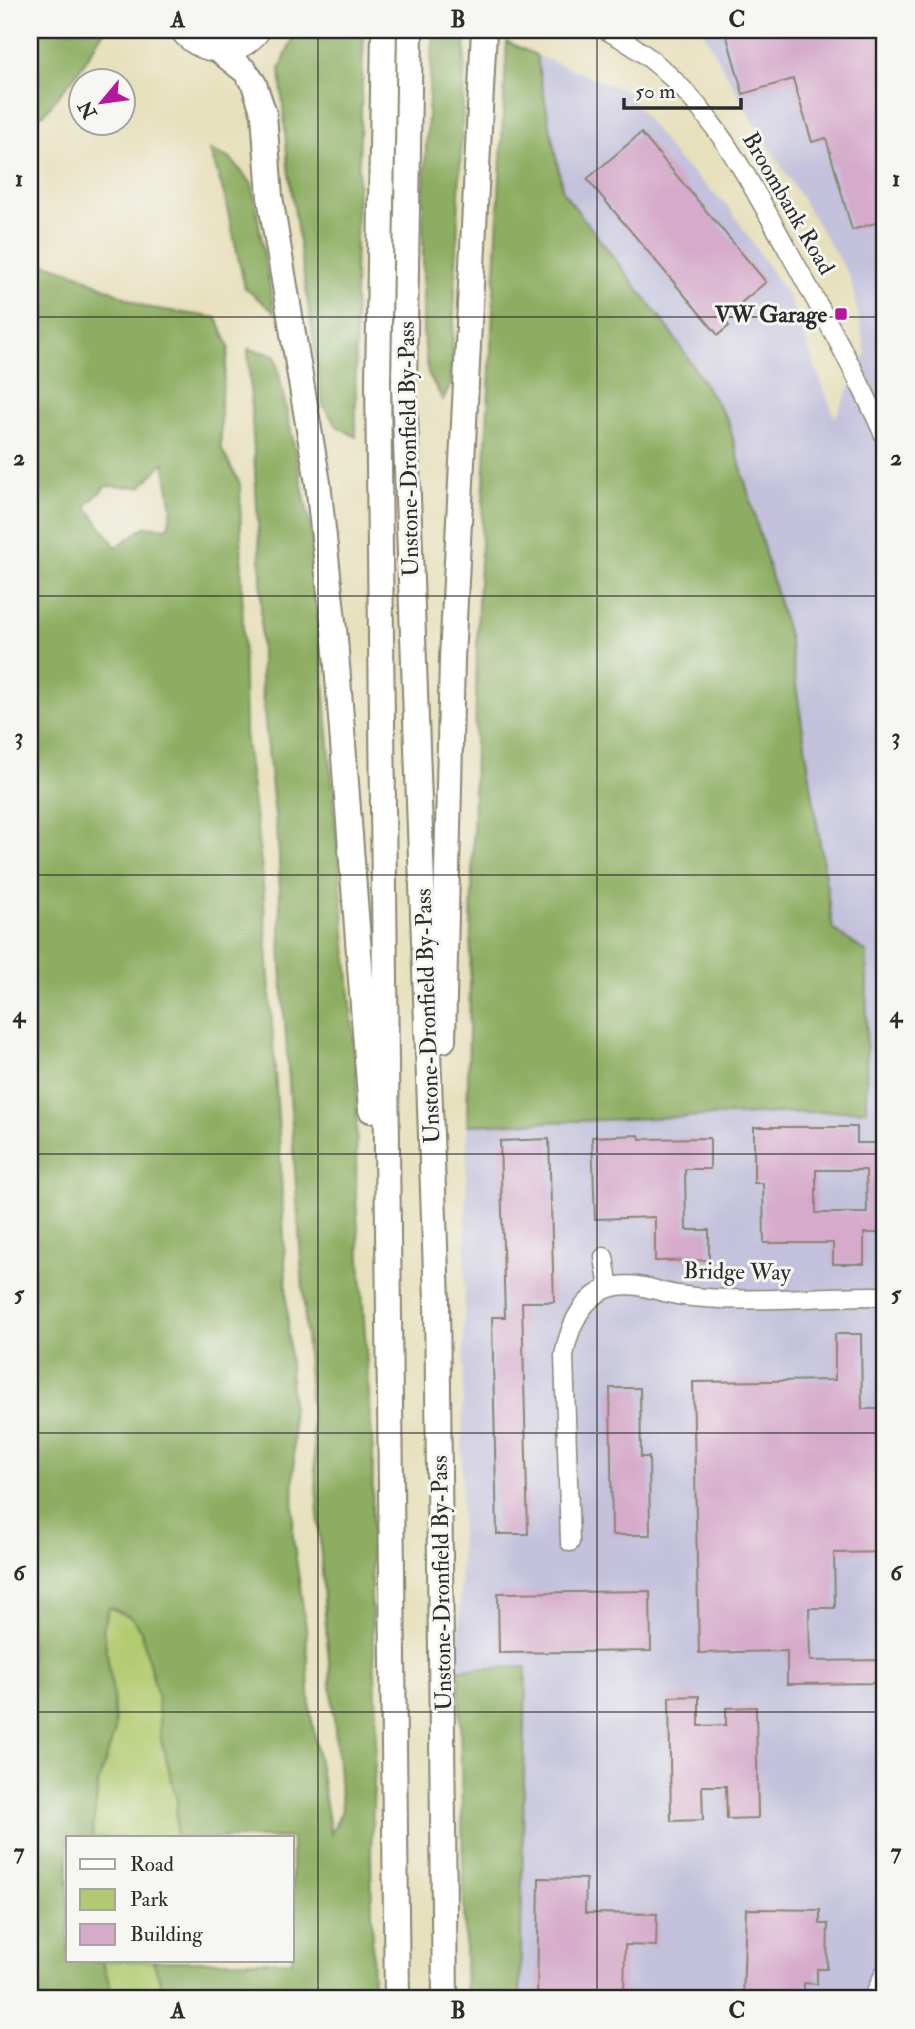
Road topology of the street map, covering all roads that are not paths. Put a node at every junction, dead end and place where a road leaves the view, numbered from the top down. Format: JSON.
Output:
{"nodes":[{"id":1,"x":180,"y":30,"type":"edge"},
{"id":2,"x":260,"y":30,"type":"edge"},
{"id":3,"x":484,"y":30,"type":"edge"},
{"id":4,"x":606,"y":30,"type":"edge"},
{"id":5,"x":410,"y":31,"type":"edge"},
{"id":6,"x":384,"y":33,"type":"edge"},
{"id":7,"x":221,"y":52,"type":"junction"},
{"id":8,"x":885,"y":437,"type":"edge"},
{"id":9,"x":386,"y":1239,"type":"junction"},
{"id":10,"x":604,"y":1257,"type":"dead end"},
{"id":11,"x":609,"y":1288,"type":"junction"},
{"id":12,"x":885,"y":1296,"type":"edge"},
{"id":13,"x":438,"y":1301,"type":"junction"},
{"id":14,"x":570,"y":1542,"type":"dead end"},
{"id":15,"x":885,"y":1972,"type":"edge"},
{"id":16,"x":397,"y":1999,"type":"edge"},
{"id":17,"x":445,"y":1999,"type":"edge"},
{"id":18,"x":873,"y":1999,"type":"edge"}],
"edges":[{"from":1,"to":7,"type":"main road"},
{"from":2,"to":7,"type":"main road"},
{"from":3,"to":13,"type":"highway"},
{"from":4,"to":8,"type":"street","name":"Broombank Road"},
{"from":5,"to":13,"type":"highway","name":"Unstone-Dronfield By-Pass"},
{"from":6,"to":9,"type":"highway","name":"Unstone-Dronfield By-Pass"},
{"from":7,"to":9,"type":"highway"},
{"from":9,"to":16,"type":"highway","name":"Unstone-Dronfield By-Pass"},
{"from":10,"to":11,"type":"street"},
{"from":11,"to":12,"type":"street","name":"Bridge Way"},
{"from":11,"to":14,"type":"street"},
{"from":13,"to":17,"type":"highway","name":"Unstone-Dronfield By-Pass"},
{"from":15,"to":18,"type":"street"}]}
